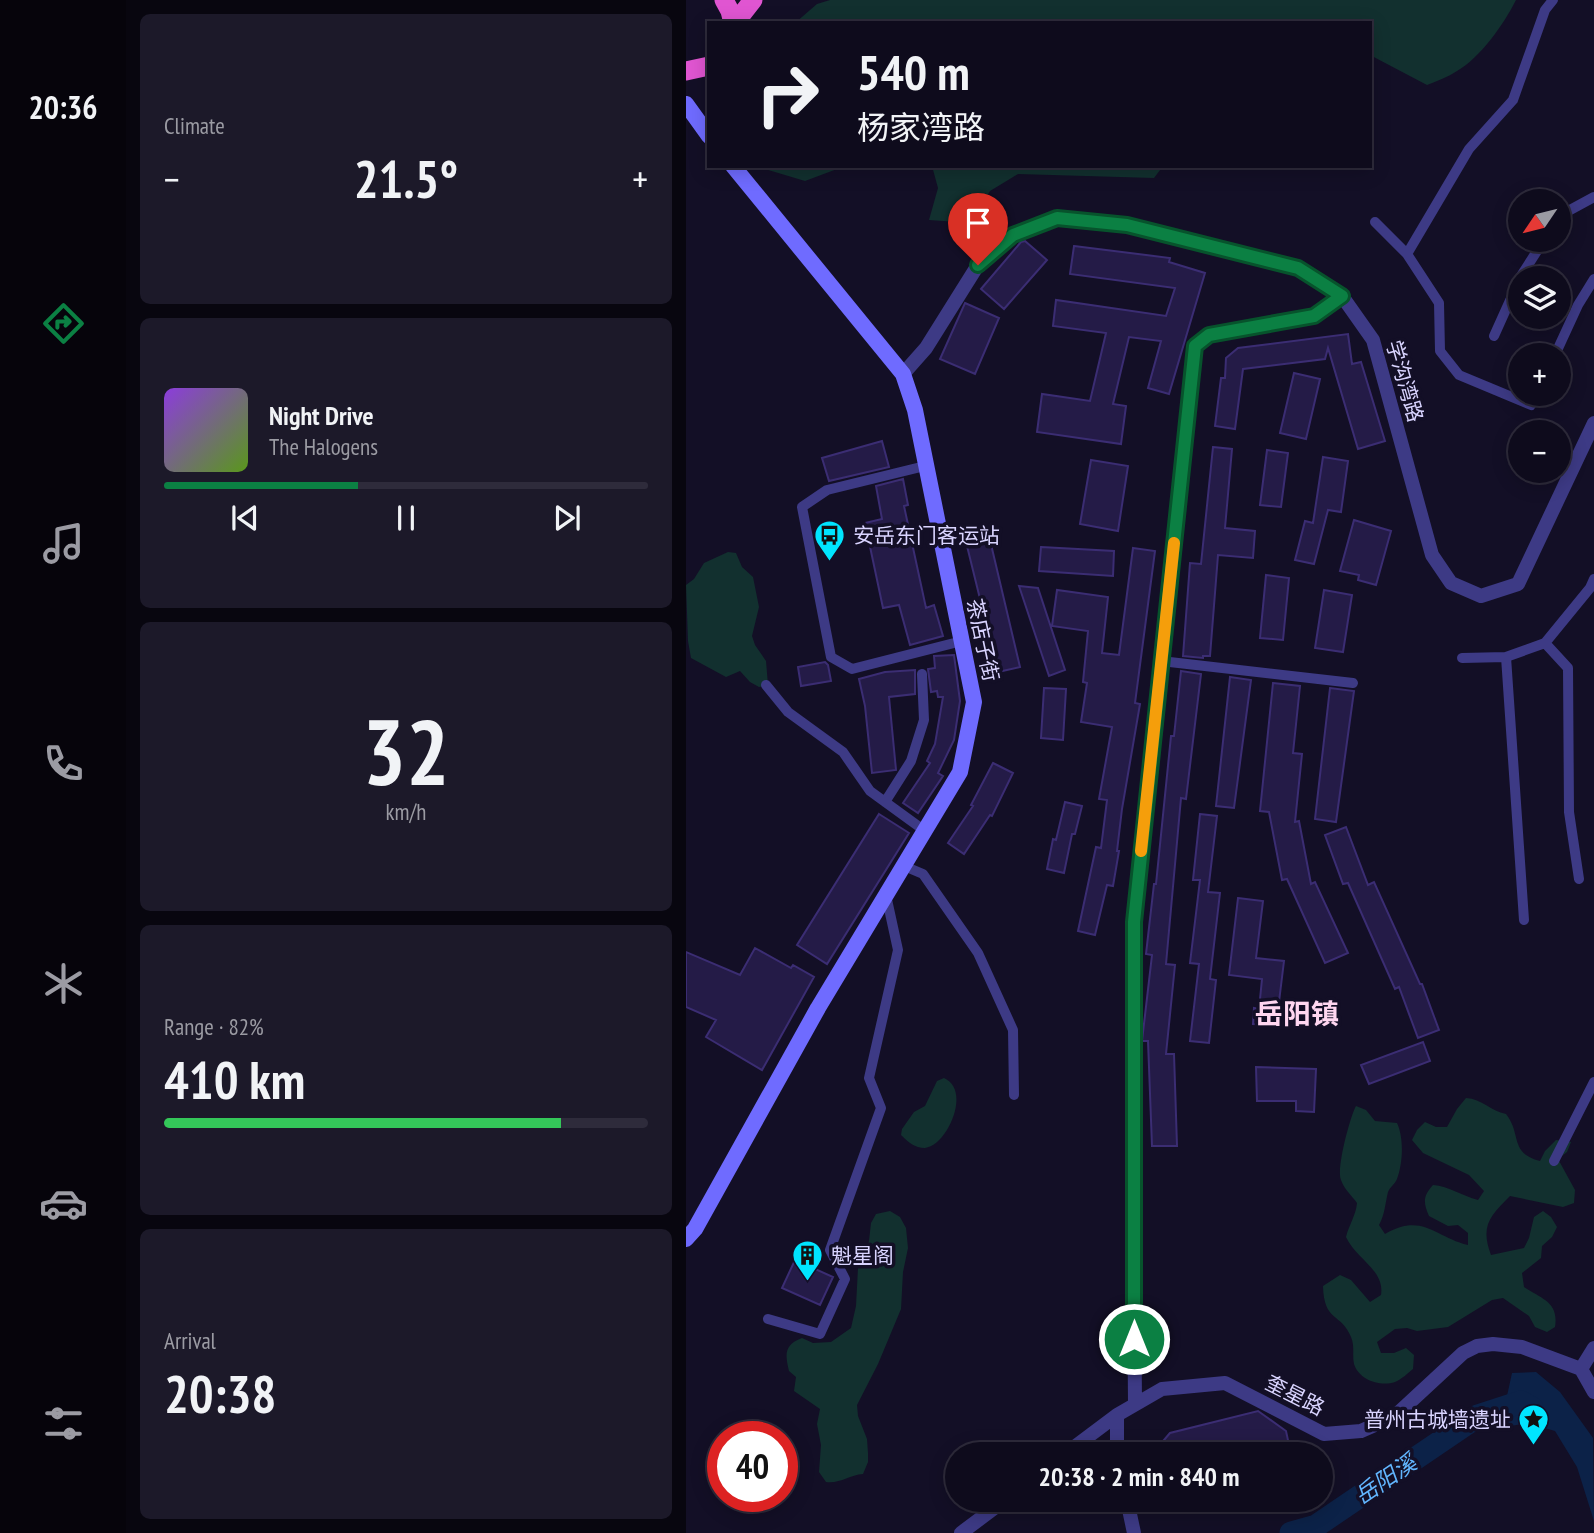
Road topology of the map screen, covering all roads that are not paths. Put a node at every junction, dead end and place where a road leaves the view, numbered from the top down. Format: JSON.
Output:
{"nodes":[{"id":1,"x":724,"y":0,"type":"edge"},
{"id":2,"x":753,"y":0,"type":"edge"},
{"id":3,"x":1553,"y":0,"type":"edge"},
{"id":4,"x":733,"y":21,"type":"edge"},
{"id":5,"x":736,"y":21,"type":"edge"},
{"id":6,"x":707,"y":66,"type":"edge"},
{"id":7,"x":686,"y":71,"type":"edge"},
{"id":8,"x":686,"y":104,"type":"edge"},
{"id":9,"x":707,"y":133,"type":"edge"},
{"id":10,"x":735,"y":168,"type":"edge"},
{"id":11,"x":1594,"y":197,"type":"edge"},
{"id":12,"x":1572,"y":209,"type":"edge"},
{"id":13,"x":1375,"y":222,"type":"dead end"},
{"id":14,"x":1536,"y":252,"type":"edge"},
{"id":15,"x":1407,"y":254,"type":"junction"},
{"id":16,"x":1594,"y":279,"type":"edge"},
{"id":17,"x":1342,"y":296,"type":"junction"},
{"id":18,"x":1494,"y":336,"type":"dead end"},
{"id":19,"x":1561,"y":343,"type":"edge"},
{"id":20,"x":904,"y":374,"type":"junction"},
{"id":21,"x":1508,"y":395,"type":"edge"},
{"id":22,"x":1594,"y":423,"type":"edge"},
{"id":23,"x":925,"y":466,"type":"junction"},
{"id":24,"x":1594,"y":579,"type":"edge"},
{"id":25,"x":961,"y":641,"type":"junction"},
{"id":26,"x":1545,"y":643,"type":"junction"},
{"id":27,"x":1506,"y":657,"type":"junction"},
{"id":28,"x":1462,"y":658,"type":"dead end"},
{"id":29,"x":1161,"y":661,"type":"junction"},
{"id":30,"x":922,"y":674,"type":"dead end"},
{"id":31,"x":1353,"y":683,"type":"dead end"},
{"id":32,"x":766,"y":685,"type":"dead end"},
{"id":33,"x":885,"y":802,"type":"junction"},
{"id":34,"x":925,"y":831,"type":"junction"},
{"id":35,"x":904,"y":866,"type":"junction"},
{"id":36,"x":1579,"y":879,"type":"dead end"},
{"id":37,"x":886,"y":895,"type":"junction"},
{"id":38,"x":1524,"y":920,"type":"dead end"},
{"id":39,"x":1594,"y":1082,"type":"edge"},
{"id":40,"x":1014,"y":1095,"type":"dead end"},
{"id":41,"x":1554,"y":1161,"type":"dead end"},
{"id":42,"x":686,"y":1238,"type":"edge"},
{"id":43,"x":768,"y":1320,"type":"dead end"},
{"id":44,"x":1594,"y":1348,"type":"edge"},
{"id":45,"x":1581,"y":1369,"type":"junction"},
{"id":46,"x":1594,"y":1392,"type":"edge"},
{"id":47,"x":1135,"y":1403,"type":"junction"},
{"id":48,"x":1117,"y":1415,"type":"junction"},
{"id":49,"x":1081,"y":1442,"type":"edge"},
{"id":50,"x":1117,"y":1442,"type":"edge"},
{"id":51,"x":989,"y":1512,"type":"edge"},
{"id":52,"x":1130,"y":1512,"type":"edge"},
{"id":53,"x":961,"y":1533,"type":"edge"},
{"id":54,"x":1135,"y":1533,"type":"edge"}],
"edges":[{"from":1,"to":4,"type":"highway"},
{"from":2,"to":5,"type":"highway"},
{"from":3,"to":15,"type":"street"},
{"from":6,"to":7,"type":"highway"},
{"from":8,"to":9,"type":"main road"},
{"from":10,"to":20,"type":"main road","name":"茶店子街"},
{"from":11,"to":12,"type":"street"},
{"from":13,"to":15,"type":"street"},
{"from":14,"to":18,"type":"street"},
{"from":15,"to":21,"type":"street"},
{"from":16,"to":19,"type":"street"},
{"from":17,"to":20,"type":"street","name":"学沟湾路"},
{"from":17,"to":22,"type":"street","name":"学沟湾路"},
{"from":17,"to":29,"type":"street"},
{"from":20,"to":23,"type":"main road","name":"茶店子街"},
{"from":23,"to":25,"type":"main road","name":"茶店子街"},
{"from":23,"to":25,"type":"street"},
{"from":24,"to":26,"type":"street"},
{"from":25,"to":34,"type":"main road","name":"茶店子街"},
{"from":26,"to":27,"type":"street"},
{"from":26,"to":36,"type":"street"},
{"from":27,"to":28,"type":"street"},
{"from":27,"to":38,"type":"street"},
{"from":29,"to":31,"type":"street"},
{"from":29,"to":47,"type":"street"},
{"from":30,"to":33,"type":"street"},
{"from":32,"to":33,"type":"street"},
{"from":33,"to":34,"type":"street"},
{"from":34,"to":35,"type":"main road","name":"茶店子街"},
{"from":35,"to":37,"type":"main road","name":"茶店子街"},
{"from":35,"to":40,"type":"street"},
{"from":37,"to":42,"type":"main road","name":"茶店子街"},
{"from":37,"to":43,"type":"street"},
{"from":39,"to":41,"type":"street"},
{"from":44,"to":45,"type":"street"},
{"from":45,"to":46,"type":"street"},
{"from":45,"to":47,"type":"street","name":"奎星路"},
{"from":47,"to":48,"type":"street","name":"奎星路"},
{"from":48,"to":49,"type":"street","name":"奎星路"},
{"from":48,"to":50,"type":"street"},
{"from":51,"to":53,"type":"street"},
{"from":52,"to":54,"type":"street"}]}
